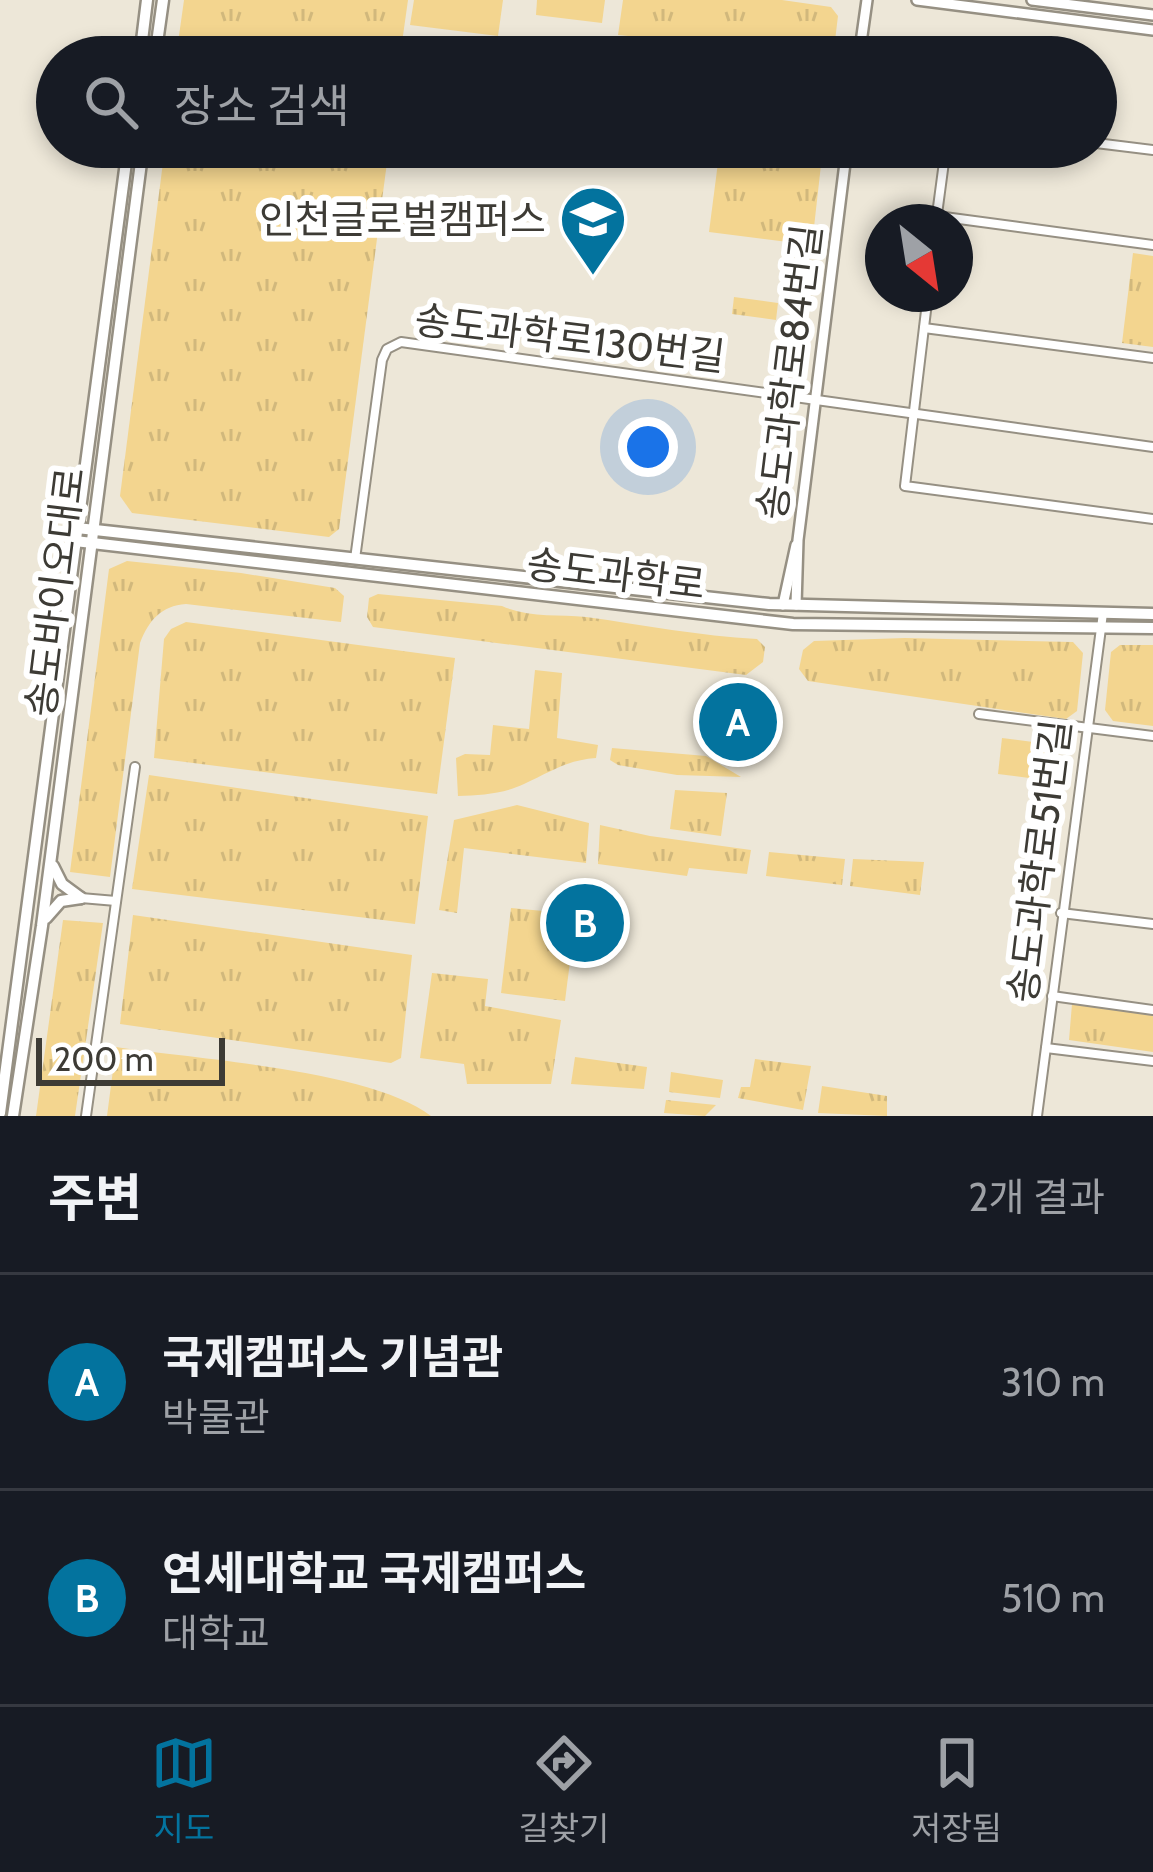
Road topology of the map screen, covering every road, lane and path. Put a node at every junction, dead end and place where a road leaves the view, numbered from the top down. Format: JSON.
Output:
{"nodes":[{"id":1,"x":147,"y":0,"type":"edge"},
{"id":2,"x":166,"y":0,"type":"edge"},
{"id":3,"x":867,"y":0,"type":"edge"},
{"id":4,"x":917,"y":0,"type":"edge"},
{"id":5,"x":1032,"y":0,"type":"edge"},
{"id":6,"x":1153,"y":15,"type":"edge"},
{"id":7,"x":1153,"y":31,"type":"edge"},
{"id":8,"x":143,"y":36,"type":"edge"},
{"id":9,"x":159,"y":36,"type":"edge"},
{"id":10,"x":862,"y":36,"type":"edge"},
{"id":11,"x":1117,"y":146,"type":"edge"},
{"id":12,"x":1153,"y":150,"type":"edge"},
{"id":13,"x":125,"y":168,"type":"edge"},
{"id":14,"x":140,"y":168,"type":"edge"},
{"id":15,"x":844,"y":168,"type":"edge"},
{"id":16,"x":943,"y":168,"type":"edge"},
{"id":17,"x":939,"y":204,"type":"edge"},
{"id":18,"x":973,"y":223,"type":"edge"},
{"id":19,"x":1153,"y":245,"type":"edge"},
{"id":20,"x":926,"y":312,"type":"edge"},
{"id":21,"x":924,"y":328,"type":"junction"},
{"id":22,"x":1153,"y":358,"type":"edge"},
{"id":23,"x":816,"y":400,"type":"junction"},
{"id":24,"x":913,"y":416,"type":"junction"},
{"id":25,"x":1153,"y":447,"type":"edge"},
{"id":26,"x":1153,"y":519,"type":"edge"},
{"id":27,"x":76,"y":534,"type":"junction"},
{"id":28,"x":91,"y":536,"type":"junction"},
{"id":29,"x":355,"y":561,"type":"junction"},
{"id":30,"x":789,"y":605,"type":"junction"},
{"id":31,"x":1103,"y":614,"type":"junction"},
{"id":32,"x":1153,"y":614,"type":"edge"},
{"id":33,"x":1101,"y":627,"type":"junction"},
{"id":34,"x":1153,"y":628,"type":"edge"},
{"id":35,"x":979,"y":714,"type":"dead end"},
{"id":36,"x":1085,"y":727,"type":"junction"},
{"id":37,"x":1153,"y":736,"type":"edge"},
{"id":38,"x":136,"y":767,"type":"dead end"},
{"id":39,"x":51,"y":860,"type":"junction"},
{"id":40,"x":81,"y":898,"type":"junction"},
{"id":41,"x":116,"y":901,"type":"junction"},
{"id":42,"x":1061,"y":913,"type":"junction"},
{"id":43,"x":1153,"y":924,"type":"edge"},
{"id":44,"x":43,"y":926,"type":"junction"},
{"id":45,"x":1052,"y":996,"type":"junction"},
{"id":46,"x":1153,"y":1010,"type":"edge"},
{"id":47,"x":1046,"y":1048,"type":"junction"},
{"id":48,"x":1153,"y":1061,"type":"edge"},
{"id":49,"x":0,"y":1113,"type":"edge"},
{"id":50,"x":13,"y":1116,"type":"edge"},
{"id":51,"x":86,"y":1116,"type":"edge"},
{"id":52,"x":1037,"y":1116,"type":"edge"}],
"edges":[{"from":1,"to":8,"type":"main road"},
{"from":2,"to":9,"type":"main road"},
{"from":3,"to":10,"type":"street"},
{"from":4,"to":7,"type":"street"},
{"from":5,"to":6,"type":"street"},
{"from":11,"to":12,"type":"street"},
{"from":13,"to":27,"type":"main road","name":"송도바이오대로"},
{"from":14,"to":28,"type":"main road","name":"송도바이오대로"},
{"from":15,"to":23,"type":"street","name":"송도과학로84번길"},
{"from":16,"to":17,"type":"street"},
{"from":18,"to":19,"type":"street"},
{"from":20,"to":21,"type":"street"},
{"from":21,"to":22,"type":"street"},
{"from":21,"to":24,"type":"street"},
{"from":23,"to":24,"type":"street"},
{"from":23,"to":29,"type":"street","name":"송도과학로130번길"},
{"from":23,"to":30,"type":"street","name":"송도과학로84번길"},
{"from":24,"to":25,"type":"street"},
{"from":24,"to":26,"type":"street"},
{"from":27,"to":28,"type":"main road","name":"송도과학로"},
{"from":27,"to":49,"type":"main road","name":"송도바이오대로"},
{"from":28,"to":29,"type":"main road","name":"송도과학로"},
{"from":28,"to":33,"type":"main road","name":"송도과학로"},
{"from":28,"to":39,"type":"main road","name":"송도바이오대로"},
{"from":29,"to":30,"type":"main road","name":"송도과학로"},
{"from":30,"to":31,"type":"main road","name":"송도과학로"},
{"from":31,"to":32,"type":"main road","name":"송도과학로"},
{"from":31,"to":33,"type":"street","name":"송도과학로51번길"},
{"from":33,"to":34,"type":"main road","name":"송도과학로"},
{"from":33,"to":36,"type":"street","name":"송도과학로51번길"},
{"from":35,"to":36,"type":"street"},
{"from":36,"to":37,"type":"street"},
{"from":36,"to":42,"type":"street","name":"송도과학로51번길"},
{"from":38,"to":41,"type":"street"},
{"from":39,"to":40,"type":"main road"},
{"from":39,"to":44,"type":"main road","name":"송도바이오대로"},
{"from":40,"to":41,"type":"street"},
{"from":40,"to":44,"type":"main road"},
{"from":41,"to":51,"type":"street"},
{"from":42,"to":43,"type":"street"},
{"from":42,"to":45,"type":"street","name":"송도과학로51번길"},
{"from":44,"to":50,"type":"main road","name":"송도바이오대로"},
{"from":45,"to":46,"type":"street"},
{"from":45,"to":47,"type":"street","name":"송도과학로51번길"},
{"from":47,"to":48,"type":"street"},
{"from":47,"to":52,"type":"street","name":"송도과학로51번길"}]}
